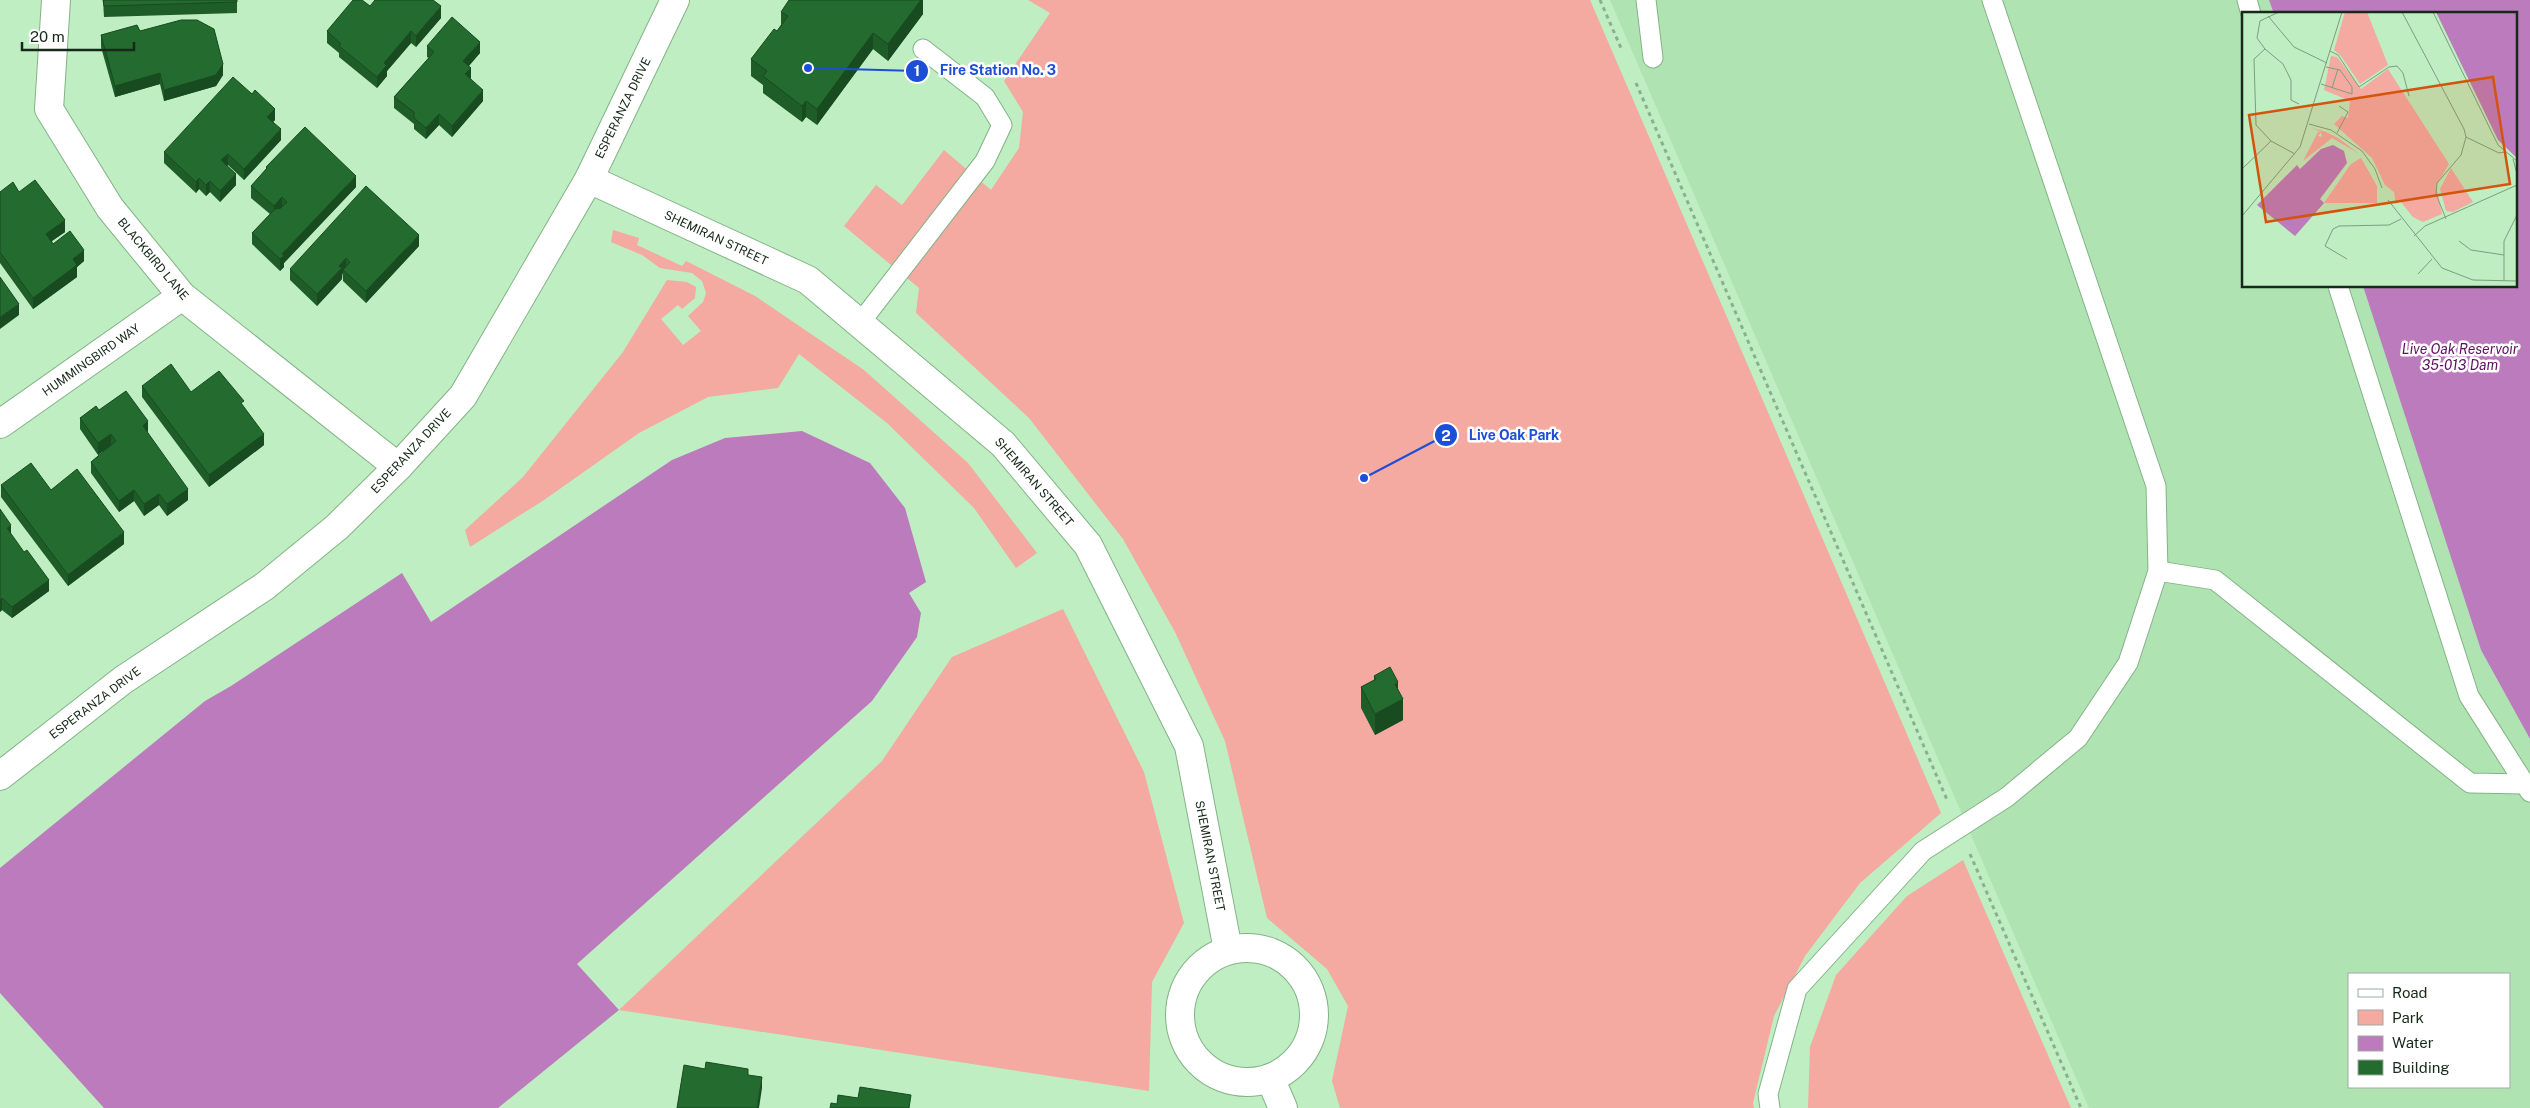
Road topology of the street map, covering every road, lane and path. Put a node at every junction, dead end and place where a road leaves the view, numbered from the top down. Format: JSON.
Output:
{"nodes":[{"id":1,"x":56,"y":0,"type":"edge"},
{"id":2,"x":675,"y":0,"type":"edge"},
{"id":3,"x":1600,"y":0,"type":"edge"},
{"id":4,"x":1646,"y":0,"type":"edge"},
{"id":5,"x":1992,"y":0,"type":"edge"},
{"id":6,"x":923,"y":49,"type":"dead end"},
{"id":7,"x":1624,"y":55,"type":"dead end"},
{"id":8,"x":1653,"y":58,"type":"dead end"},
{"id":9,"x":1636,"y":82,"type":"dead end"},
{"id":10,"x":588,"y":179,"type":"junction"},
{"id":11,"x":2339,"y":288,"type":"edge"},
{"id":12,"x":182,"y":296,"type":"junction"},
{"id":13,"x":860,"y":323,"type":"junction"},
{"id":14,"x":0,"y":424,"type":"edge"},
{"id":15,"x":398,"y":467,"type":"junction"},
{"id":16,"x":2158,"y":571,"type":"junction"},
{"id":17,"x":0,"y":776,"type":"edge"},
{"id":18,"x":2527,"y":788,"type":"edge"},
{"id":19,"x":1959,"y":828,"type":"junction"},
{"id":20,"x":1228,"y":950,"type":"junction"},
{"id":21,"x":1270,"y":1078,"type":"junction"},
{"id":22,"x":1283,"y":1108,"type":"edge"},
{"id":23,"x":1770,"y":1108,"type":"edge"},
{"id":24,"x":2081,"y":1108,"type":"edge"}],
"edges":[{"from":1,"to":12,"type":"street","name":"BLACKBIRD LANE"},
{"from":2,"to":10,"type":"street","name":"ESPERANZA DRIVE"},
{"from":3,"to":7,"type":"path"},
{"from":4,"to":8,"type":"lane"},
{"from":5,"to":16,"type":"lane"},
{"from":6,"to":13,"type":"lane"},
{"from":9,"to":19,"type":"path"},
{"from":10,"to":13,"type":"street","name":"SHEMIRAN STREET"},
{"from":10,"to":15,"type":"street","name":"ESPERANZA DRIVE"},
{"from":11,"to":18,"type":"lane"},
{"from":12,"to":14,"type":"street","name":"HUMMINGBIRD WAY"},
{"from":12,"to":15,"type":"street","name":"BLACKBIRD LANE"},
{"from":13,"to":20,"type":"street","name":"SHEMIRAN STREET"},
{"from":15,"to":17,"type":"street","name":"ESPERANZA DRIVE"},
{"from":16,"to":18,"type":"lane"},
{"from":16,"to":19,"type":"lane"},
{"from":19,"to":23,"type":"lane"},
{"from":19,"to":24,"type":"path"},
{"from":20,"to":21,"type":"street"},
{"from":20,"to":21,"type":"street"},
{"from":21,"to":22,"type":"street"}]}
